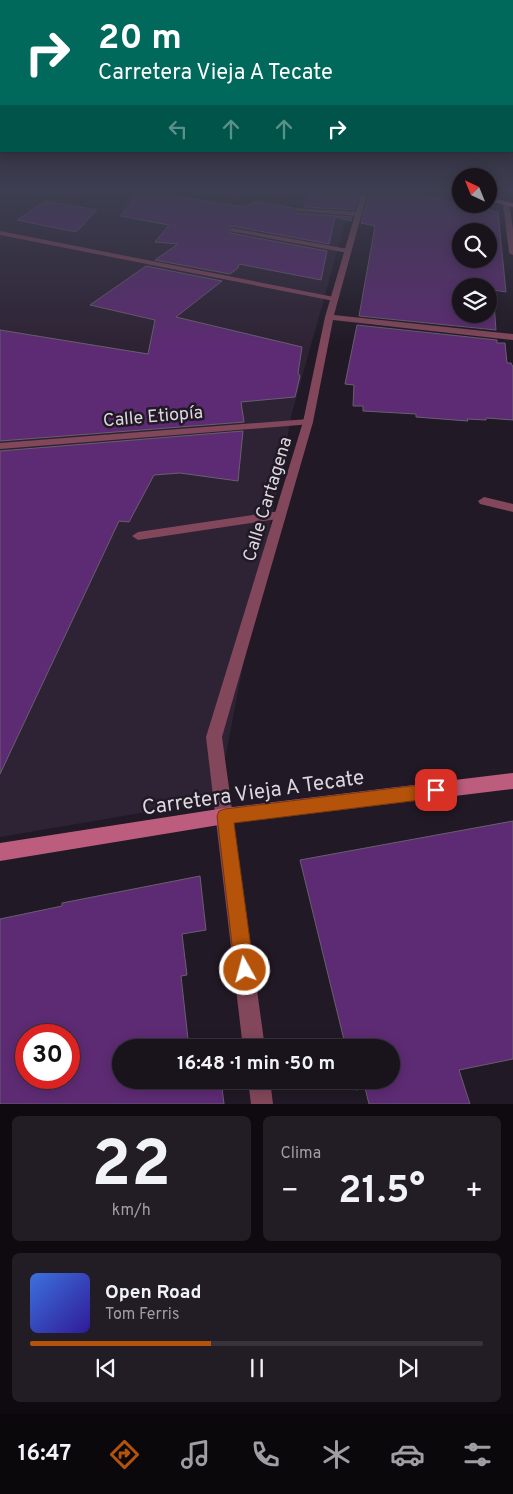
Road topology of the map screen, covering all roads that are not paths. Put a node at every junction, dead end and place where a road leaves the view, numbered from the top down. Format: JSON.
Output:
{"nodes":[{"id":1,"x":52,"y":243,"type":"edge"},
{"id":2,"x":305,"y":243,"type":"edge"},
{"id":3,"x":350,"y":243,"type":"edge"},
{"id":4,"x":348,"y":250,"type":"junction"},
{"id":5,"x":334,"y":299,"type":"junction"},
{"id":6,"x":329,"y":317,"type":"junction"},
{"id":7,"x":513,"y":337,"type":"edge"},
{"id":8,"x":308,"y":422,"type":"junction"},
{"id":9,"x":0,"y":446,"type":"edge"},
{"id":10,"x":484,"y":501,"type":"dead end"},
{"id":11,"x":513,"y":508,"type":"edge"},
{"id":12,"x":280,"y":515,"type":"junction"},
{"id":13,"x":138,"y":536,"type":"dead end"},
{"id":14,"x":513,"y":781,"type":"edge"},
{"id":15,"x":225,"y":816,"type":"junction"},
{"id":16,"x":0,"y":852,"type":"edge"},
{"id":17,"x":253,"y":1039,"type":"edge"},
{"id":18,"x":260,"y":1089,"type":"edge"},
{"id":19,"x":262,"y":1104,"type":"edge"}],
"edges":[{"from":1,"to":5,"type":"street"},
{"from":2,"to":4,"type":"street"},
{"from":3,"to":4,"type":"street","name":"Calle Cartagena"},
{"from":4,"to":5,"type":"street","name":"Calle Cartagena"},
{"from":5,"to":6,"type":"street","name":"Calle Cartagena"},
{"from":6,"to":7,"type":"street"},
{"from":6,"to":8,"type":"street","name":"Calle Cartagena"},
{"from":8,"to":9,"type":"street","name":"Calle Etiopía"},
{"from":8,"to":12,"type":"street","name":"Calle Cartagena"},
{"from":10,"to":11,"type":"street"},
{"from":12,"to":13,"type":"street"},
{"from":12,"to":15,"type":"street","name":"Calle Cartagena"},
{"from":14,"to":15,"type":"street","name":"Carretera Vieja A Tecate"},
{"from":15,"to":16,"type":"street","name":"Carretera Vieja A Tecate"},
{"from":15,"to":17,"type":"street","name":"Calle Cartagena"},
{"from":18,"to":19,"type":"street"}]}
